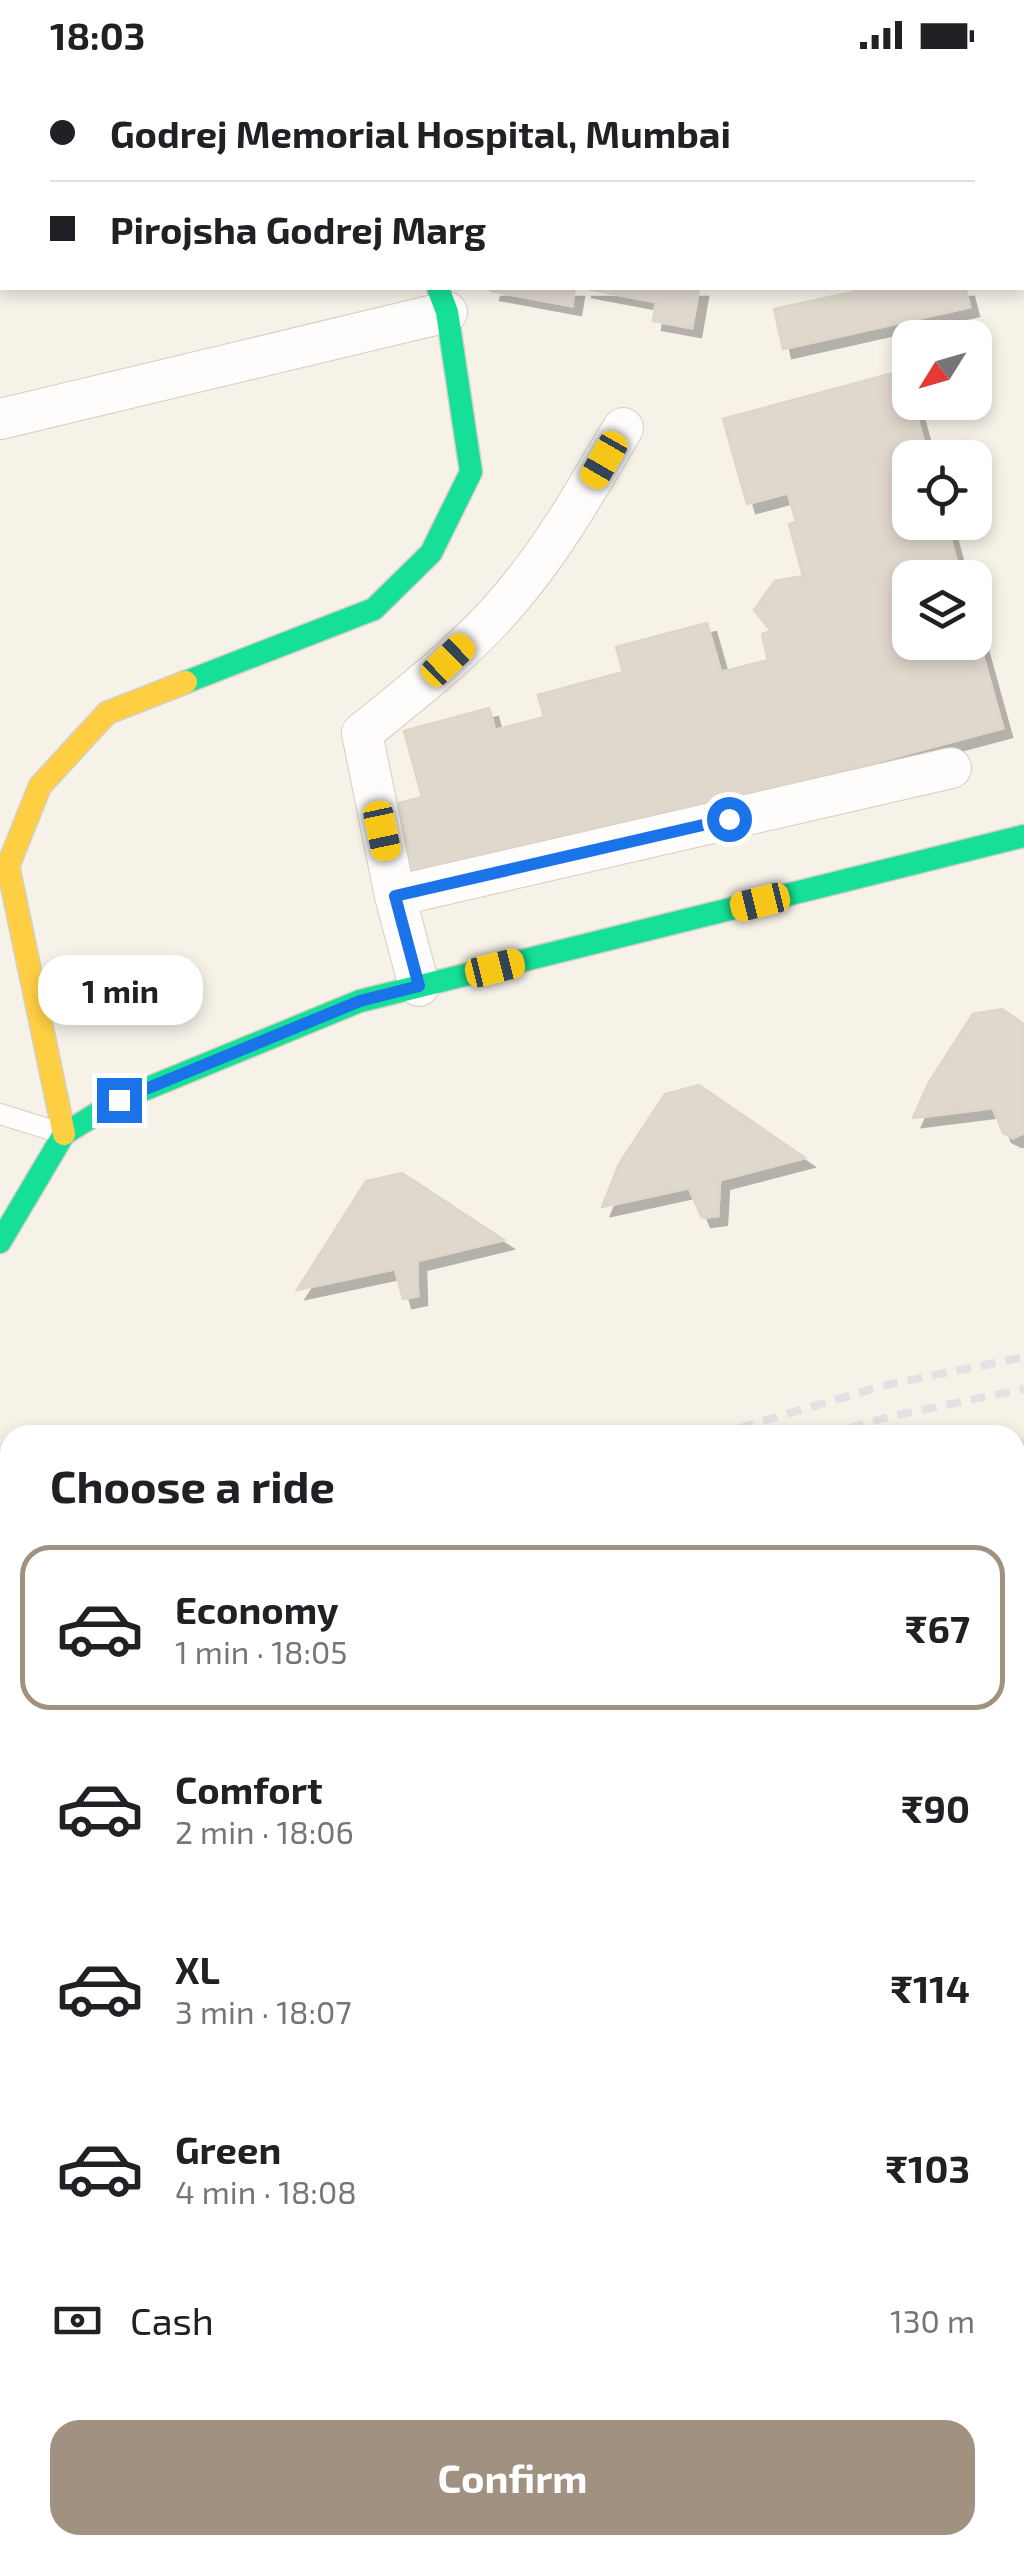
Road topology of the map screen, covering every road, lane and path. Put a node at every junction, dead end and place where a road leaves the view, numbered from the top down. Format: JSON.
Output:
{"nodes":[{"id":1,"x":442,"y":300,"type":"edge"},
{"id":2,"x":0,"y":419,"type":"edge"},
{"id":3,"x":622,"y":428,"type":"dead end"},
{"id":4,"x":951,"y":768,"type":"dead end"},
{"id":5,"x":1024,"y":836,"type":"edge"},
{"id":6,"x":395,"y":896,"type":"junction"},
{"id":7,"x":419,"y":986,"type":"junction"},
{"id":8,"x":0,"y":1114,"type":"edge"},
{"id":9,"x":64,"y":1134,"type":"junction"},
{"id":10,"x":0,"y":1242,"type":"edge"}],
"edges":[{"from":1,"to":2,"type":"street"},
{"from":1,"to":9,"type":"street"},
{"from":3,"to":6,"type":"street"},
{"from":4,"to":6,"type":"street"},
{"from":5,"to":7,"type":"street"},
{"from":6,"to":7,"type":"street"},
{"from":7,"to":9,"type":"street"},
{"from":8,"to":9,"type":"lane"},
{"from":9,"to":10,"type":"street"}]}
